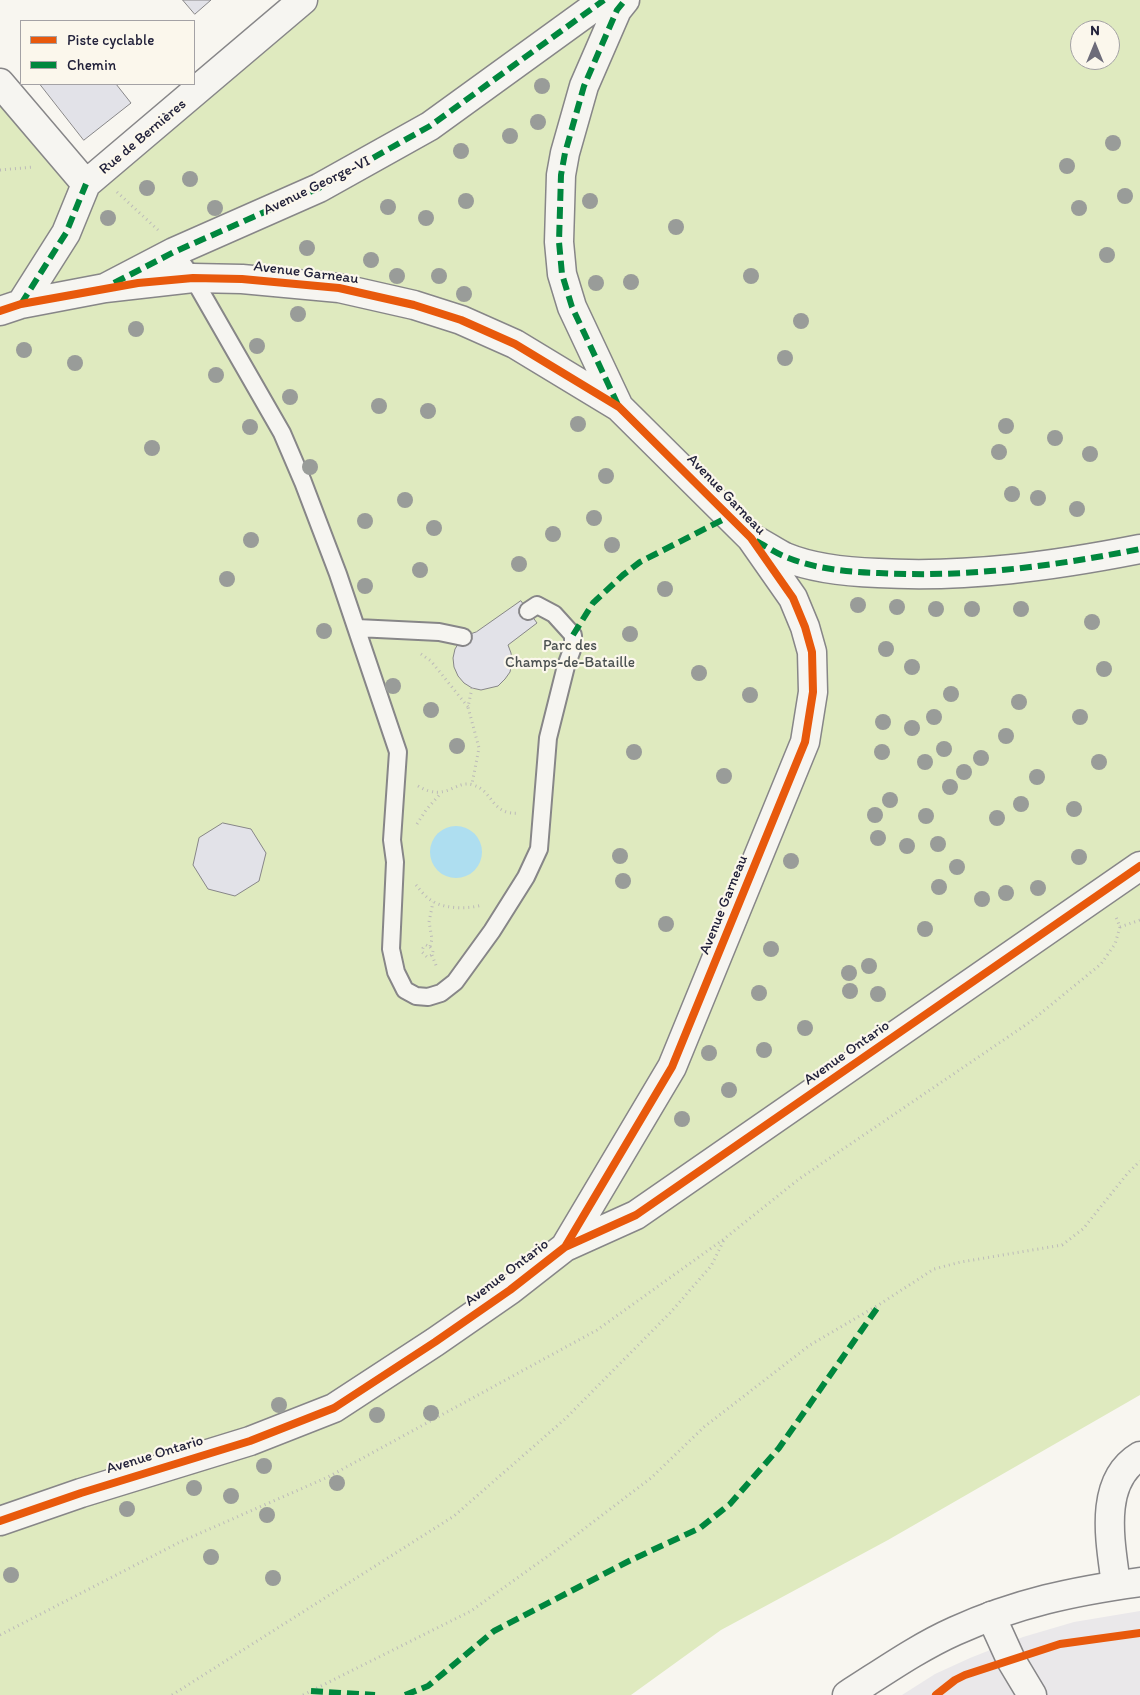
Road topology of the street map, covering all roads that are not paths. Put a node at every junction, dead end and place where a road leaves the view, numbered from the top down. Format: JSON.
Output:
{"nodes":[{"id":1,"x":304,"y":0,"type":"edge"},
{"id":2,"x":604,"y":0,"type":"edge"},
{"id":3,"x":625,"y":0,"type":"edge"},
{"id":4,"x":0,"y":83,"type":"edge"},
{"id":5,"x":93,"y":179,"type":"junction"},
{"id":6,"x":174,"y":252,"type":"junction"},
{"id":7,"x":193,"y":278,"type":"junction"},
{"id":8,"x":105,"y":288,"type":"junction"},
{"id":9,"x":10,"y":308,"type":"edge"},
{"id":10,"x":619,"y":406,"type":"junction"},
{"id":11,"x":751,"y":538,"type":"junction"},
{"id":12,"x":1140,"y":549,"type":"edge"},
{"id":13,"x":528,"y":611,"type":"dead end"},
{"id":14,"x":357,"y":628,"type":"junction"},
{"id":15,"x":463,"y":637,"type":"dead end"},
{"id":16,"x":1140,"y":866,"type":"edge"},
{"id":17,"x":565,"y":1247,"type":"junction"},
{"id":18,"x":1140,"y":1456,"type":"edge"},
{"id":19,"x":0,"y":1521,"type":"edge"},
{"id":20,"x":1128,"y":1584,"type":"edge"},
{"id":21,"x":991,"y":1616,"type":"junction"},
{"id":22,"x":847,"y":1695,"type":"edge"},
{"id":23,"x":1032,"y":1695,"type":"edge"}],
"edges":[{"from":1,"to":5,"type":"street","name":"Rue de Bernières"},
{"from":2,"to":6,"type":"street","name":"Avenue George-VI"},
{"from":3,"to":10,"type":"street","name":"Avenue Garneau"},
{"from":4,"to":5,"type":"street"},
{"from":5,"to":9,"type":"street","name":"Rue de Bernières"},
{"from":6,"to":7,"type":"lane"},
{"from":6,"to":8,"type":"street","name":"Avenue George-VI"},
{"from":7,"to":8,"type":"street","name":"Avenue Garneau"},
{"from":7,"to":10,"type":"street","name":"Avenue Garneau"},
{"from":7,"to":14,"type":"lane"},
{"from":8,"to":9,"type":"street","name":"Avenue George-VI"},
{"from":10,"to":11,"type":"street","name":"Avenue Garneau"},
{"from":11,"to":12,"type":"street","name":"Avenue Garneau"},
{"from":11,"to":17,"type":"street","name":"Avenue Garneau"},
{"from":13,"to":14,"type":"lane"},
{"from":14,"to":15,"type":"lane"},
{"from":16,"to":17,"type":"street","name":"Avenue Ontario"},
{"from":17,"to":19,"type":"street","name":"Avenue Ontario"},
{"from":18,"to":20,"type":"street"},
{"from":20,"to":21,"type":"street"},
{"from":21,"to":22,"type":"street"},
{"from":21,"to":23,"type":"street"}]}
